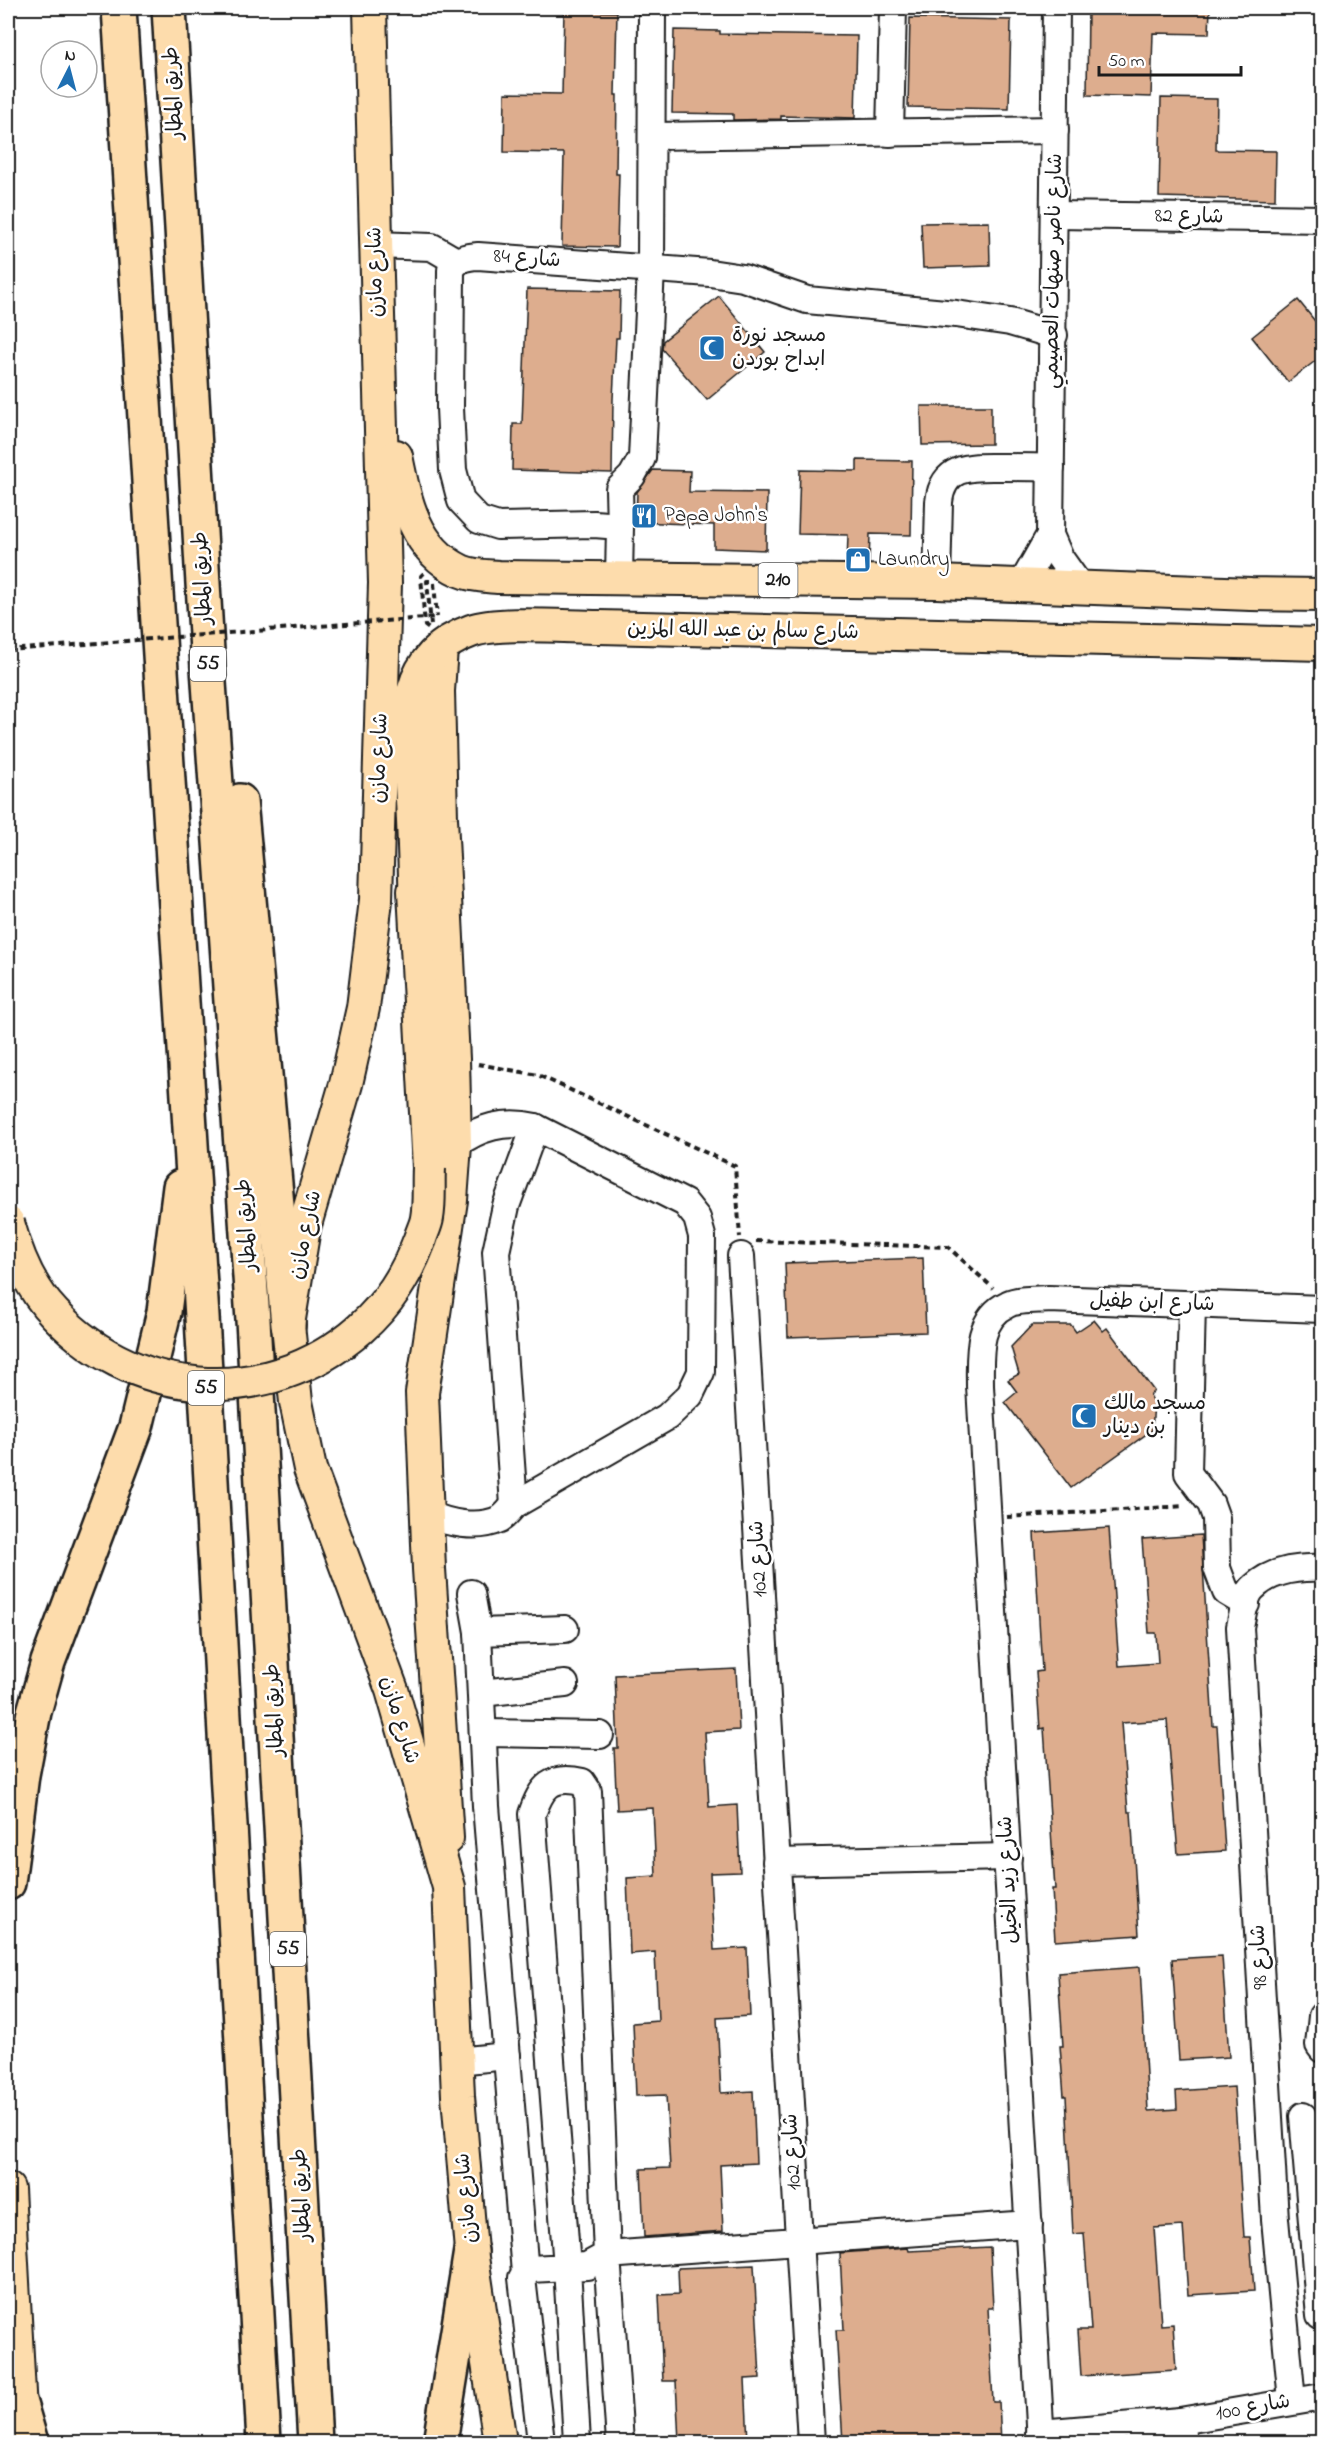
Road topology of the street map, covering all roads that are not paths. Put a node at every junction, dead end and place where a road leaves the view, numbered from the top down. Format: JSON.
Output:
{"nodes":[{"id":1,"x":119,"y":8,"type":"edge"},
{"id":2,"x":169,"y":8,"type":"edge"},
{"id":3,"x":370,"y":8,"type":"edge"},
{"id":4,"x":652,"y":8,"type":"edge"},
{"id":5,"x":893,"y":8,"type":"edge"},
{"id":6,"x":1056,"y":8,"type":"edge"},
{"id":7,"x":1055,"y":130,"type":"junction"},
{"id":8,"x":890,"y":133,"type":"junction"},
{"id":9,"x":652,"y":136,"type":"junction"},
{"id":10,"x":1055,"y":215,"type":"junction"},
{"id":11,"x":1323,"y":219,"type":"edge"},
{"id":12,"x":375,"y":245,"type":"junction"},
{"id":13,"x":456,"y":261,"type":"junction"},
{"id":14,"x":651,"y":269,"type":"junction"},
{"id":15,"x":1054,"y":335,"type":"junction"},
{"id":16,"x":378,"y":370,"type":"junction"},
{"id":17,"x":1051,"y":468,"type":"junction"},
{"id":18,"x":620,"y":526,"type":"junction"},
{"id":19,"x":1050,"y":535,"type":"junction"},
{"id":20,"x":609,"y":578,"type":"junction"},
{"id":21,"x":937,"y":582,"type":"junction"},
{"id":22,"x":385,"y":583,"type":"junction"},
{"id":23,"x":1022,"y":584,"type":"junction"},
{"id":24,"x":1080,"y":586,"type":"junction"},
{"id":25,"x":1251,"y":594,"type":"junction"},
{"id":26,"x":1323,"y":595,"type":"edge"},
{"id":27,"x":599,"y":627,"type":"junction"},
{"id":28,"x":439,"y":633,"type":"junction"},
{"id":29,"x":1241,"y":643,"type":"junction"},
{"id":30,"x":1323,"y":644,"type":"edge"},
{"id":31,"x":208,"y":668,"type":"junction"},
{"id":32,"x":416,"y":911,"type":"junction"},
{"id":33,"x":190,"y":1117,"type":"junction"},
{"id":34,"x":535,"y":1127,"type":"junction"},
{"id":35,"x":454,"y":1145,"type":"junction"},
{"id":36,"x":8,"y":1223,"type":"edge"},
{"id":37,"x":741,"y":1248,"type":"road end"},
{"id":38,"x":1192,"y":1304,"type":"junction"},
{"id":39,"x":1323,"y":1309,"type":"edge"},
{"id":40,"x":988,"y":1319,"type":"joint"},
{"id":41,"x":288,"y":1325,"type":"junction"},
{"id":42,"x":514,"y":1506,"type":"junction"},
{"id":43,"x":426,"y":1513,"type":"junction"},
{"id":44,"x":1323,"y":1568,"type":"edge"},
{"id":45,"x":471,"y":1593,"type":"dead end"},
{"id":46,"x":1245,"y":1604,"type":"junction"},
{"id":47,"x":565,"y":1629,"type":"dead end"},
{"id":48,"x":478,"y":1632,"type":"junction"},
{"id":49,"x":565,"y":1684,"type":"dead end"},
{"id":50,"x":482,"y":1693,"type":"junction"},
{"id":51,"x":484,"y":1734,"type":"junction"},
{"id":52,"x":600,"y":1736,"type":"dead end"},
{"id":53,"x":1008,"y":1857,"type":"junction"},
{"id":54,"x":776,"y":1862,"type":"junction"},
{"id":55,"x":8,"y":1883,"type":"edge"},
{"id":56,"x":449,"y":1887,"type":"junction"},
{"id":57,"x":1323,"y":2016,"type":"edge"},
{"id":58,"x":1323,"y":2049,"type":"edge"},
{"id":59,"x":507,"y":2056,"type":"junction"},
{"id":60,"x":457,"y":2061,"type":"junction"},
{"id":61,"x":1303,"y":2116,"type":"dead end"},
{"id":62,"x":8,"y":2188,"type":"edge"},
{"id":63,"x":1029,"y":2224,"type":"junction"},
{"id":64,"x":798,"y":2241,"type":"junction"},
{"id":65,"x":471,"y":2251,"type":"junction"},
{"id":66,"x":607,"y":2255,"type":"junction"},
{"id":67,"x":567,"y":2267,"type":"junction"},
{"id":68,"x":525,"y":2273,"type":"junction"},
{"id":69,"x":1321,"y":2316,"type":"edge"},
{"id":70,"x":1284,"y":2323,"type":"junction"},
{"id":71,"x":1323,"y":2397,"type":"edge"},
{"id":72,"x":1292,"y":2401,"type":"junction"},
{"id":73,"x":20,"y":2404,"type":"junction"},
{"id":74,"x":1182,"y":2432,"type":"edge"},
{"id":75,"x":1041,"y":2438,"type":"edge"},
{"id":76,"x":22,"y":2442,"type":"edge"},
{"id":77,"x":31,"y":2442,"type":"edge"},
{"id":78,"x":264,"y":2442,"type":"edge"},
{"id":79,"x":315,"y":2442,"type":"edge"},
{"id":80,"x":440,"y":2442,"type":"edge"},
{"id":81,"x":500,"y":2442,"type":"edge"},
{"id":82,"x":541,"y":2442,"type":"edge"},
{"id":83,"x":577,"y":2442,"type":"edge"},
{"id":84,"x":620,"y":2442,"type":"edge"},
{"id":85,"x":811,"y":2442,"type":"edge"}],
"edges":[{"from":1,"to":33,"type":"highway","number":"55"},
{"from":2,"to":31,"type":"highway","name":"طريق المطار","number":"55"},
{"from":3,"to":12,"type":"main road","name":"شارع مازن"},
{"from":4,"to":9,"type":"street"},
{"from":5,"to":8,"type":"street"},
{"from":6,"to":7,"type":"street","name":"شارع ناصر صنهات العصيمي"},
{"from":7,"to":8,"type":"street"},
{"from":7,"to":10,"type":"street","name":"شارع ناصر صنهات العصيمي"},
{"from":8,"to":9,"type":"street"},
{"from":9,"to":14,"type":"street"},
{"from":10,"to":11,"type":"street","name":"شارع 82"},
{"from":10,"to":15,"type":"street","name":"شارع ناصر صنهات العصيمي"},
{"from":12,"to":13,"type":"street"},
{"from":12,"to":16,"type":"main road","name":"شارع مازن"},
{"from":13,"to":14,"type":"street","name":"شارع 84"},
{"from":13,"to":18,"type":"street"},
{"from":14,"to":15,"type":"street","name":"شارع 84"},
{"from":14,"to":18,"type":"street"},
{"from":15,"to":17,"type":"street","name":"شارع ناصر صنهات العصيمي"},
{"from":16,"to":20,"type":"main road","number":"210"},
{"from":16,"to":22,"type":"main road","name":"شارع مازن"},
{"from":17,"to":19,"type":"street","name":"شارع ناصر صنهات العصيمي"},
{"from":17,"to":21,"type":"street"},
{"from":18,"to":20,"type":"street"},
{"from":19,"to":23,"type":"street","name":"شارع ناصر صنهات العصيمي"},
{"from":19,"to":24,"type":"street","name":"شارع ناصر صنهات العصيمي"},
{"from":20,"to":21,"type":"main road","number":"210"},
{"from":20,"to":27,"type":"main road"},
{"from":21,"to":23,"type":"main road","number":"210"},
{"from":22,"to":32,"type":"main road"},
{"from":22,"to":41,"type":"main road","name":"شارع مازن"},
{"from":23,"to":24,"type":"main road","number":"210"},
{"from":24,"to":25,"type":"main road","number":"210"},
{"from":25,"to":26,"type":"main road","number":"210"},
{"from":25,"to":29,"type":"main road"},
{"from":27,"to":28,"type":"main road","name":"شارع سالم بن عبد الله المزين"},
{"from":27,"to":29,"type":"main road","name":"شارع سالم بن عبد الله المزين"},
{"from":28,"to":32,"type":"main road","name":"شارع سالم بن عبد الله المزين"},
{"from":28,"to":35,"type":"main road"},
{"from":29,"to":30,"type":"main road","name":"شارع سالم بن عبد الله المزين"},
{"from":31,"to":41,"type":"highway"},
{"from":31,"to":79,"type":"highway","name":"طريق المطار","number":"55"},
{"from":32,"to":36,"type":"main road","bridge":true},
{"from":33,"to":55,"type":"highway"},
{"from":33,"to":78,"type":"highway","number":"55"},
{"from":34,"to":35,"type":"street"},
{"from":34,"to":42,"type":"street"},
{"from":34,"to":42,"type":"street"},
{"from":35,"to":43,"type":"main road"},
{"from":37,"to":54,"type":"street","name":"شارع 102"},
{"from":38,"to":39,"type":"street","name":"شارع ابن طفيل"},
{"from":38,"to":40,"type":"street","name":"شارع ابن طفيل"},
{"from":38,"to":46,"type":"street"},
{"from":40,"to":53,"type":"street","name":"شارع زيد الخيل"},
{"from":41,"to":56,"type":"main road","name":"شارع مازن"},
{"from":42,"to":43,"type":"street"},
{"from":43,"to":56,"type":"main road"},
{"from":44,"to":46,"type":"street","name":"شارع 98"},
{"from":45,"to":48,"type":"street"},
{"from":46,"to":70,"type":"street","name":"شارع 98"},
{"from":47,"to":48,"type":"street"},
{"from":48,"to":50,"type":"street"},
{"from":49,"to":50,"type":"street"},
{"from":50,"to":51,"type":"street"},
{"from":51,"to":52,"type":"street"},
{"from":51,"to":59,"type":"street"},
{"from":53,"to":54,"type":"street"},
{"from":53,"to":63,"type":"street","name":"شارع زيد الخيل"},
{"from":54,"to":64,"type":"street","name":"شارع 102"},
{"from":56,"to":60,"type":"main road","name":"شارع مازن"},
{"from":57,"to":58,"type":"street"},
{"from":59,"to":60,"type":"street"},
{"from":59,"to":68,"type":"street"},
{"from":60,"to":65,"type":"main road","name":"شارع مازن"},
{"from":61,"to":69,"type":"street"},
{"from":62,"to":73,"type":"main road"},
{"from":63,"to":64,"type":"street"},
{"from":63,"to":75,"type":"street","name":"شارع زيد الخيل"},
{"from":64,"to":66,"type":"street"},
{"from":64,"to":85,"type":"street","name":"شارع 102"},
{"from":65,"to":80,"type":"highway"},
{"from":65,"to":81,"type":"main road","name":"شارع مازن"},
{"from":66,"to":67,"type":"street"},
{"from":66,"to":67,"type":"street"},
{"from":66,"to":84,"type":"street"},
{"from":67,"to":68,"type":"street"},
{"from":67,"to":83,"type":"street"},
{"from":68,"to":82,"type":"street"},
{"from":69,"to":70,"type":"street"},
{"from":70,"to":72,"type":"street","name":"شارع 98"},
{"from":71,"to":72,"type":"street","name":"شارع 100"},
{"from":72,"to":74,"type":"street","name":"شارع 100"},
{"from":73,"to":76,"type":"main road"},
{"from":73,"to":77,"type":"highway"},
{"from":74,"to":75,"type":"street","name":"شارع 100"}]}
